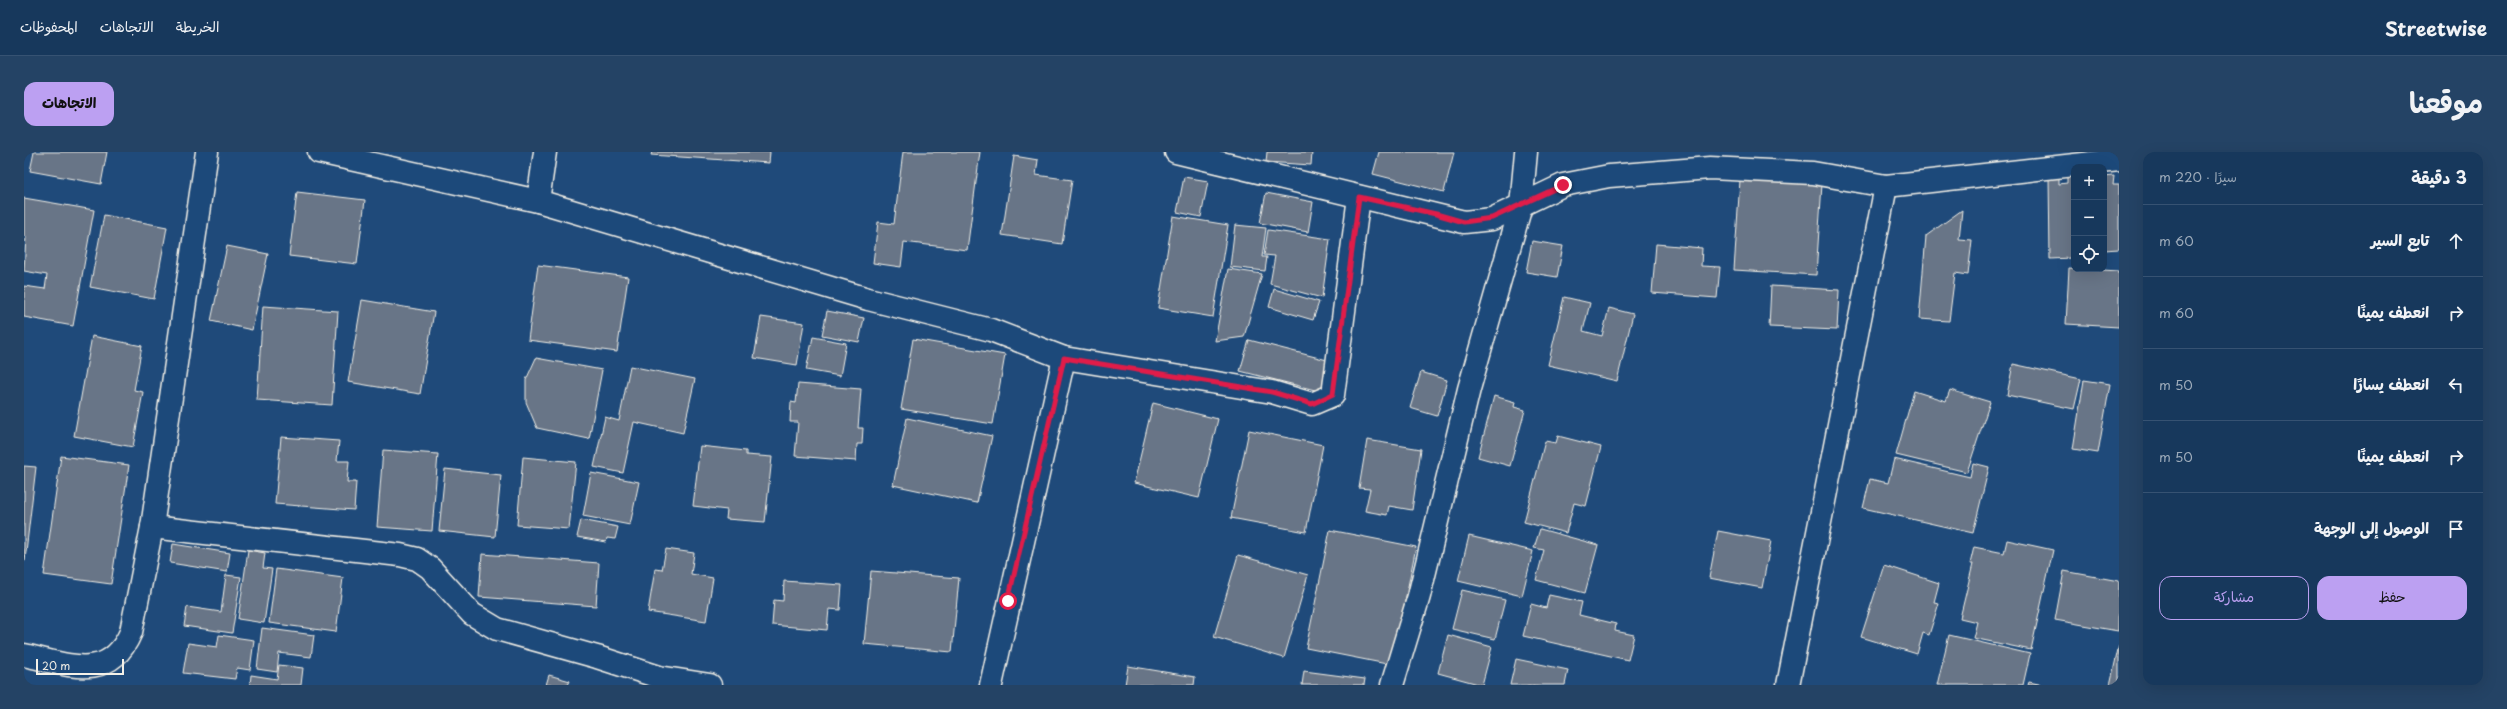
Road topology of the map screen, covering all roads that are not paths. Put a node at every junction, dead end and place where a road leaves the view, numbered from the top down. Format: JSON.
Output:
{"nodes":[{"id":1,"x":207,"y":152,"type":"edge"},
{"id":2,"x":320,"y":152,"type":"edge"},
{"id":3,"x":545,"y":152,"type":"edge"},
{"id":4,"x":1176,"y":152,"type":"edge"},
{"id":5,"x":1526,"y":152,"type":"edge"},
{"id":6,"x":2119,"y":160,"type":"edge"},
{"id":7,"x":1886,"y":186,"type":"junction"},
{"id":8,"x":1359,"y":197,"type":"junction"},
{"id":9,"x":538,"y":200,"type":"junction"},
{"id":10,"x":1521,"y":206,"type":"junction"},
{"id":11,"x":1064,"y":358,"type":"junction"},
{"id":12,"x":152,"y":528,"type":"junction"},
{"id":13,"x":24,"y":656,"type":"edge"},
{"id":14,"x":710,"y":685,"type":"edge"},
{"id":15,"x":991,"y":685,"type":"edge"},
{"id":16,"x":1392,"y":685,"type":"edge"},
{"id":17,"x":1788,"y":685,"type":"edge"}],
"edges":[{"from":1,"to":12,"type":"street"},
{"from":2,"to":9,"type":"street"},
{"from":3,"to":9,"type":"street"},
{"from":4,"to":8,"type":"street"},
{"from":5,"to":10,"type":"street"},
{"from":6,"to":7,"type":"street"},
{"from":7,"to":10,"type":"street"},
{"from":7,"to":17,"type":"street"},
{"from":8,"to":10,"type":"street"},
{"from":8,"to":11,"type":"street"},
{"from":9,"to":11,"type":"street"},
{"from":10,"to":16,"type":"street"},
{"from":11,"to":15,"type":"street"},
{"from":12,"to":13,"type":"street"},
{"from":12,"to":14,"type":"street"}]}
